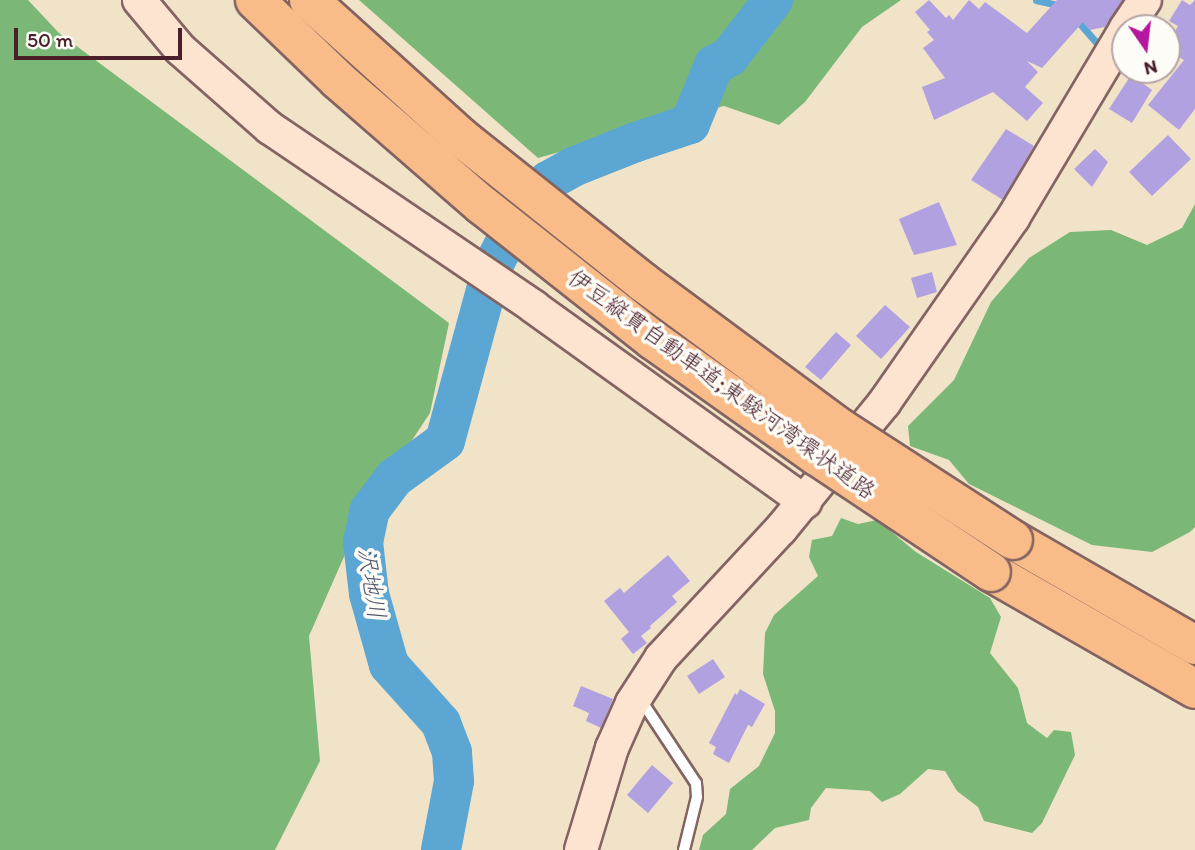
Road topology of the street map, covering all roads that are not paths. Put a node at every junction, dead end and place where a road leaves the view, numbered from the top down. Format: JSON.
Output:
{"nodes":[{"id":1,"x":139,"y":0,"type":"edge"},
{"id":2,"x":255,"y":0,"type":"edge"},
{"id":3,"x":309,"y":0,"type":"edge"},
{"id":4,"x":1111,"y":54,"type":"edge"},
{"id":5,"x":805,"y":502,"type":"junction"},
{"id":6,"x":1195,"y":645,"type":"edge"},
{"id":7,"x":1195,"y":689,"type":"edge"},
{"id":8,"x":638,"y":695,"type":"junction"},
{"id":9,"x":581,"y":850,"type":"edge"},
{"id":10,"x":684,"y":850,"type":"edge"}],
"edges":[{"from":1,"to":5,"type":"street"},
{"from":2,"to":7,"type":"highway","name":"伊豆縦貫自動車道;東駿河湾環状道路","bridge":true},
{"from":3,"to":6,"type":"highway","name":"伊豆縦貫自動車道;東駿河湾環状道路","bridge":true},
{"from":4,"to":5,"type":"street"},
{"from":5,"to":8,"type":"street"},
{"from":8,"to":9,"type":"street"},
{"from":8,"to":10,"type":"lane"}]}
